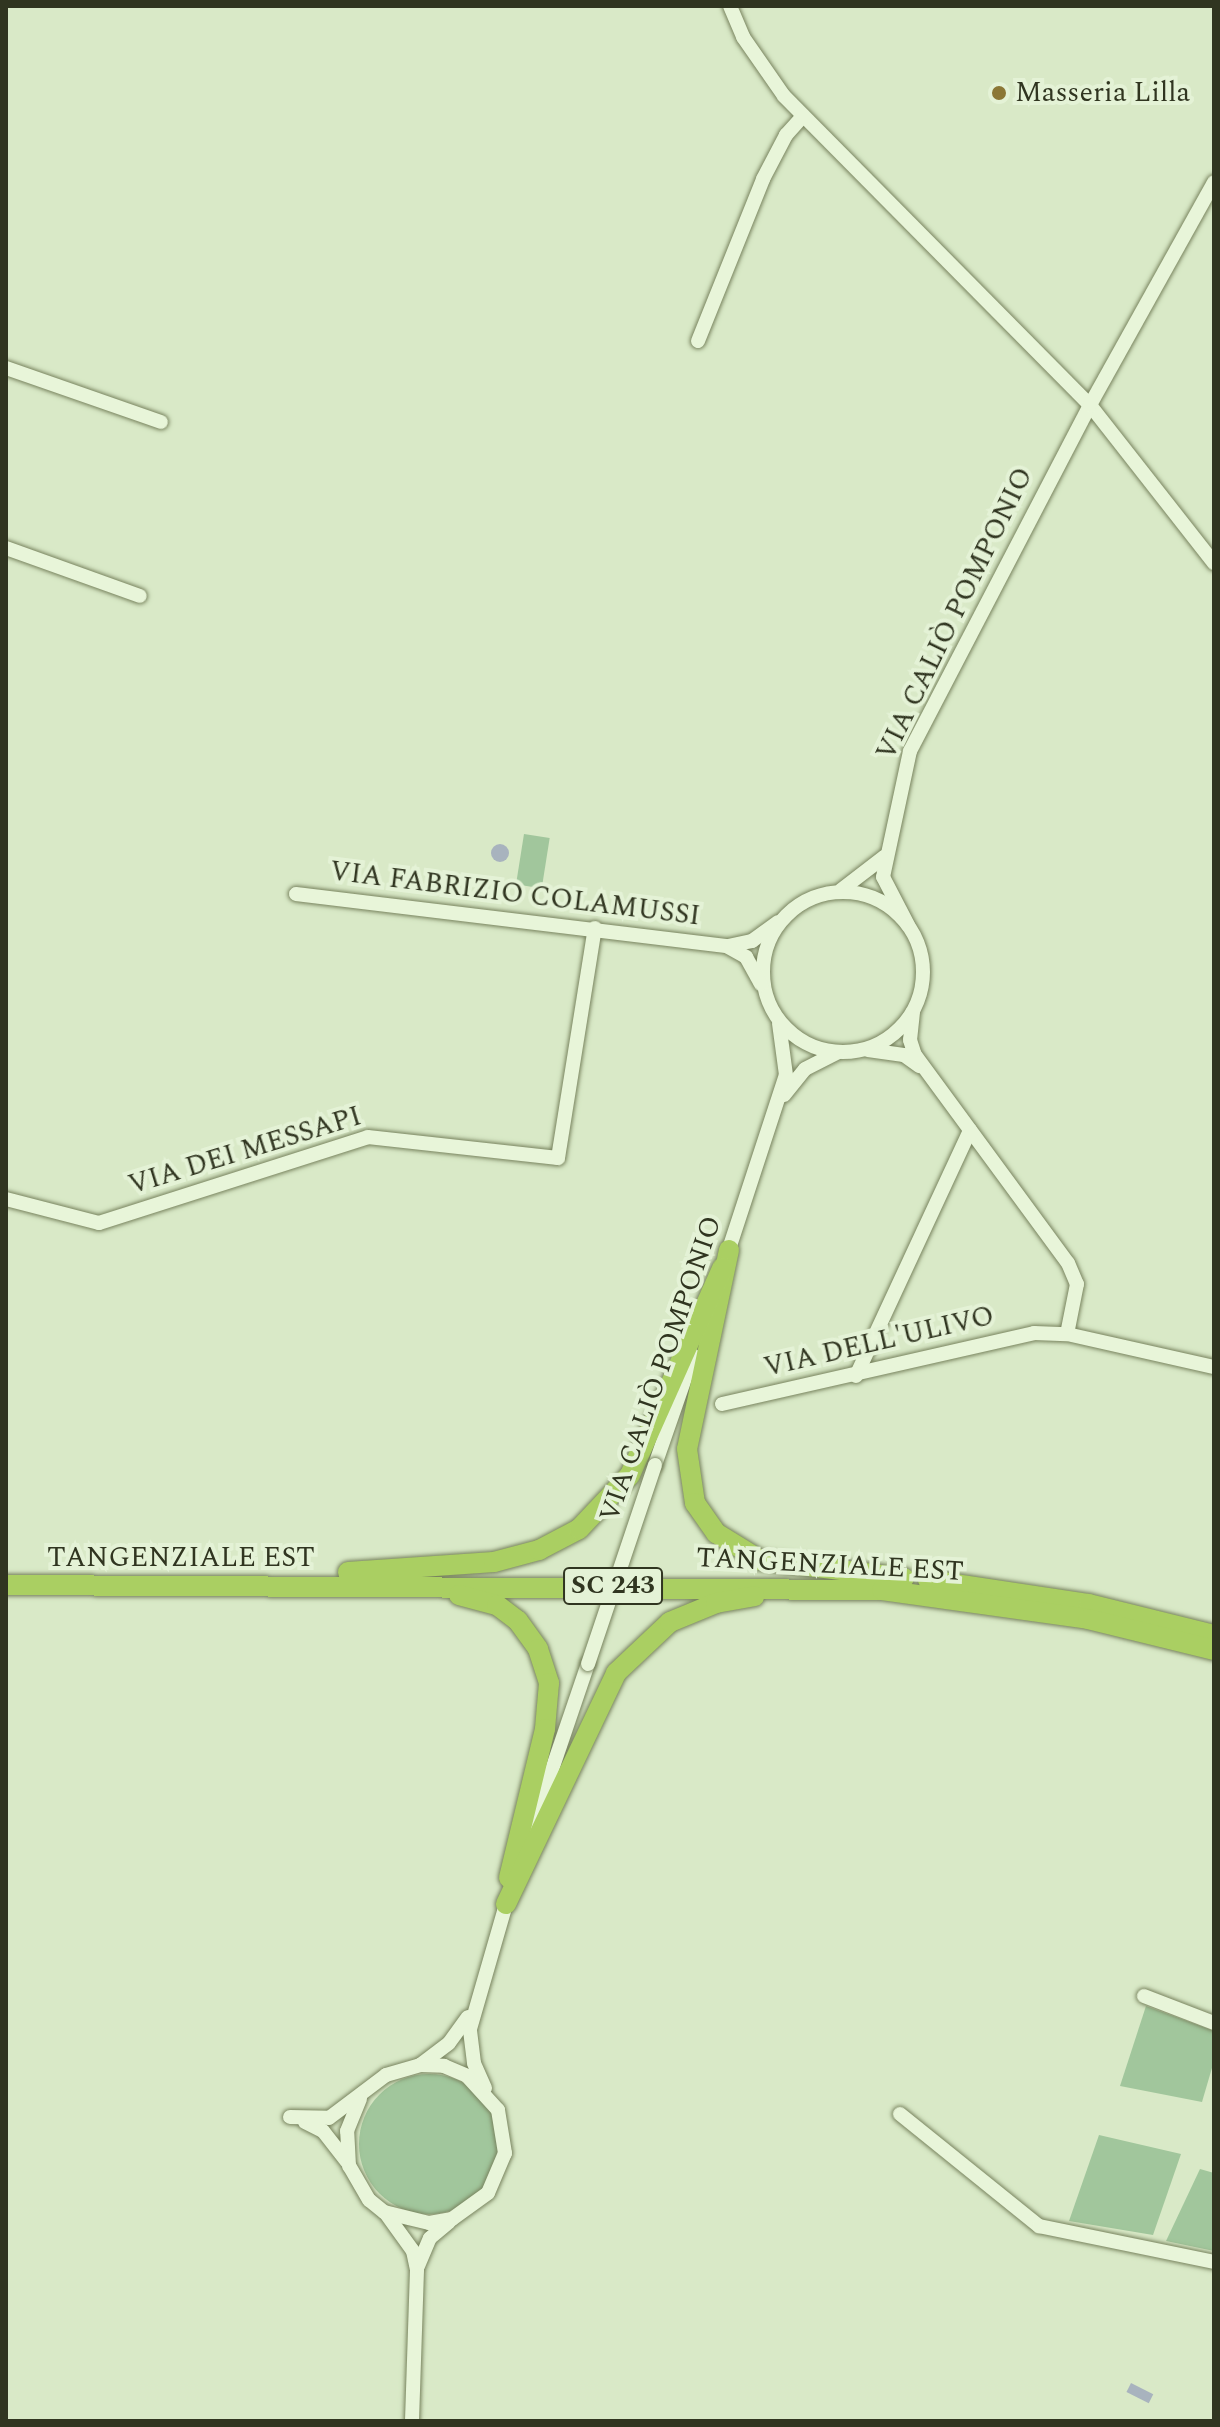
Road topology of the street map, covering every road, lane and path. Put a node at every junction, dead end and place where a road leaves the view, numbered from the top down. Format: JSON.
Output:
{"nodes":[{"id":1,"x":730,"y":6,"type":"edge"},
{"id":2,"x":803,"y":116,"type":"junction"},
{"id":3,"x":1214,"y":182,"type":"edge"},
{"id":4,"x":698,"y":341,"type":"dead end"},
{"id":5,"x":6,"y":368,"type":"edge"},
{"id":6,"x":1090,"y":405,"type":"junction"},
{"id":7,"x":161,"y":422,"type":"dead end"},
{"id":8,"x":6,"y":548,"type":"edge"},
{"id":9,"x":1214,"y":563,"type":"edge"},
{"id":10,"x":140,"y":596,"type":"dead end"},
{"id":11,"x":886,"y":853,"type":"junction"},
{"id":12,"x":838,"y":892,"type":"junction"},
{"id":13,"x":296,"y":894,"type":"dead end"},
{"id":14,"x":785,"y":917,"type":"junction"},
{"id":15,"x":908,"y":925,"type":"junction"},
{"id":16,"x":595,"y":928,"type":"junction"},
{"id":17,"x":728,"y":946,"type":"junction"},
{"id":18,"x":767,"y":995,"type":"junction"},
{"id":19,"x":913,"y":1012,"type":"junction"},
{"id":20,"x":778,"y":1018,"type":"junction"},
{"id":21,"x":839,"y":1051,"type":"junction"},
{"id":22,"x":855,"y":1051,"type":"junction"},
{"id":23,"x":926,"y":1071,"type":"junction"},
{"id":24,"x":775,"y":1113,"type":"junction"},
{"id":25,"x":970,"y":1130,"type":"junction"},
{"id":26,"x":6,"y":1199,"type":"edge"},
{"id":27,"x":725,"y":1259,"type":"junction"},
{"id":28,"x":1067,"y":1334,"type":"junction"},
{"id":29,"x":1214,"y":1367,"type":"edge"},
{"id":30,"x":856,"y":1376,"type":"junction"},
{"id":31,"x":722,"y":1404,"type":"dead end"},
{"id":32,"x":6,"y":1572,"type":"edge"},
{"id":33,"x":348,"y":1572,"type":"junction"},
{"id":34,"x":904,"y":1578,"type":"junction"},
{"id":35,"x":6,"y":1585,"type":"edge"},
{"id":36,"x":324,"y":1586,"type":"junction"},
{"id":37,"x":882,"y":1590,"type":"junction"},
{"id":38,"x":1214,"y":1635,"type":"edge"},
{"id":39,"x":1214,"y":1650,"type":"edge"},
{"id":40,"x":505,"y":1908,"type":"junction"},
{"id":41,"x":1144,"y":1996,"type":"dead end"},
{"id":42,"x":474,"y":2006,"type":"junction"},
{"id":43,"x":1214,"y":2023,"type":"edge"},
{"id":44,"x":420,"y":2065,"type":"junction"},
{"id":45,"x":486,"y":2092,"type":"junction"},
{"id":46,"x":360,"y":2099,"type":"junction"},
{"id":47,"x":900,"y":2114,"type":"dead end"},
{"id":48,"x":349,"y":2166,"type":"junction"},
{"id":49,"x":384,"y":2212,"type":"junction"},
{"id":50,"x":452,"y":2219,"type":"junction"},
{"id":51,"x":1214,"y":2262,"type":"edge"},
{"id":52,"x":417,"y":2270,"type":"junction"},
{"id":53,"x":412,"y":2421,"type":"edge"}],
"edges":[{"from":1,"to":2,"type":"street"},
{"from":2,"to":4,"type":"street"},
{"from":2,"to":6,"type":"street"},
{"from":3,"to":6,"type":"street","name":"VIA CALIÒ POMPONIO"},
{"from":5,"to":7,"type":"street"},
{"from":6,"to":9,"type":"street"},
{"from":6,"to":11,"type":"street","name":"VIA CALIÒ POMPONIO"},
{"from":8,"to":10,"type":"street"},
{"from":11,"to":12,"type":"street"},
{"from":11,"to":15,"type":"street","name":"VIA CALIÒ POMPONIO"},
{"from":12,"to":14,"type":"street"},
{"from":12,"to":15,"type":"street","name":"VIA CALIÒ POMPONIO"},
{"from":13,"to":16,"type":"street","name":"VIA FABRIZIO COLAMUSSI"},
{"from":14,"to":17,"type":"street"},
{"from":14,"to":18,"type":"street","name":"VIA CALIÒ POMPONIO"},
{"from":15,"to":19,"type":"street","name":"VIA CALIÒ POMPONIO"},
{"from":16,"to":17,"type":"street","name":"VIA FABRIZIO COLAMUSSI"},
{"from":16,"to":26,"type":"street","name":"VIA DEI MESSAPI"},
{"from":17,"to":18,"type":"street"},
{"from":18,"to":20,"type":"street","name":"VIA CALIÒ POMPONIO"},
{"from":19,"to":22,"type":"street","name":"VIA CALIÒ POMPONIO"},
{"from":19,"to":23,"type":"street"},
{"from":20,"to":21,"type":"street","name":"VIA CALIÒ POMPONIO"},
{"from":20,"to":24,"type":"street","name":"VIA CALIÒ POMPONIO"},
{"from":21,"to":22,"type":"street","name":"VIA CALIÒ POMPONIO"},
{"from":21,"to":24,"type":"street","name":"VIA CALIÒ POMPONIO"},
{"from":22,"to":23,"type":"street"},
{"from":23,"to":25,"type":"street"},
{"from":24,"to":27,"type":"street","name":"VIA CALIÒ POMPONIO"},
{"from":25,"to":28,"type":"street"},
{"from":25,"to":30,"type":"street"},
{"from":27,"to":33,"type":"highway"},
{"from":27,"to":34,"type":"highway"},
{"from":27,"to":40,"type":"street","name":"VIA CALIÒ POMPONIO","bridge":true},
{"from":28,"to":29,"type":"street","name":"VIA DELL'ULIVO"},
{"from":28,"to":30,"type":"street","name":"VIA DELL'ULIVO"},
{"from":30,"to":31,"type":"street","name":"VIA DELL'ULIVO"},
{"from":32,"to":33,"type":"highway","name":"TANGENZIALE EST","number":"SC 243"},
{"from":33,"to":34,"type":"highway","name":"TANGENZIALE EST","number":"SC 243"},
{"from":34,"to":38,"type":"highway","name":"TANGENZIALE EST","number":"SC 243"},
{"from":35,"to":36,"type":"highway","name":"TANGENZIALE EST","number":"SC 243"},
{"from":36,"to":37,"type":"highway","name":"TANGENZIALE EST","number":"SC 243"},
{"from":36,"to":40,"type":"highway"},
{"from":37,"to":39,"type":"highway","name":"TANGENZIALE EST","number":"SC 243"},
{"from":37,"to":40,"type":"highway"},
{"from":40,"to":42,"type":"street","name":"VIA CALIÒ POMPONIO"},
{"from":41,"to":43,"type":"street"},
{"from":42,"to":44,"type":"street","name":"VIA CALIÒ POMPONIO"},
{"from":42,"to":45,"type":"street","name":"VIA CALIÒ POMPONIO"},
{"from":44,"to":45,"type":"street"},
{"from":44,"to":46,"type":"street","name":"VIA CALIÒ POMPONIO"},
{"from":45,"to":50,"type":"street","name":"VIA CALIÒ POMPONIO"},
{"from":46,"to":48,"type":"street"},
{"from":46,"to":48,"type":"street","name":"VIA CALIÒ POMPONIO"},
{"from":47,"to":51,"type":"street"},
{"from":48,"to":49,"type":"street","name":"VIA CALIÒ POMPONIO"},
{"from":49,"to":50,"type":"street"},
{"from":49,"to":52,"type":"street","name":"VIA CALIÒ POMPONIO"},
{"from":50,"to":52,"type":"street","name":"VIA CALIÒ POMPONIO"},
{"from":52,"to":53,"type":"street","name":"VIA CALIÒ POMPONIO"}]}
